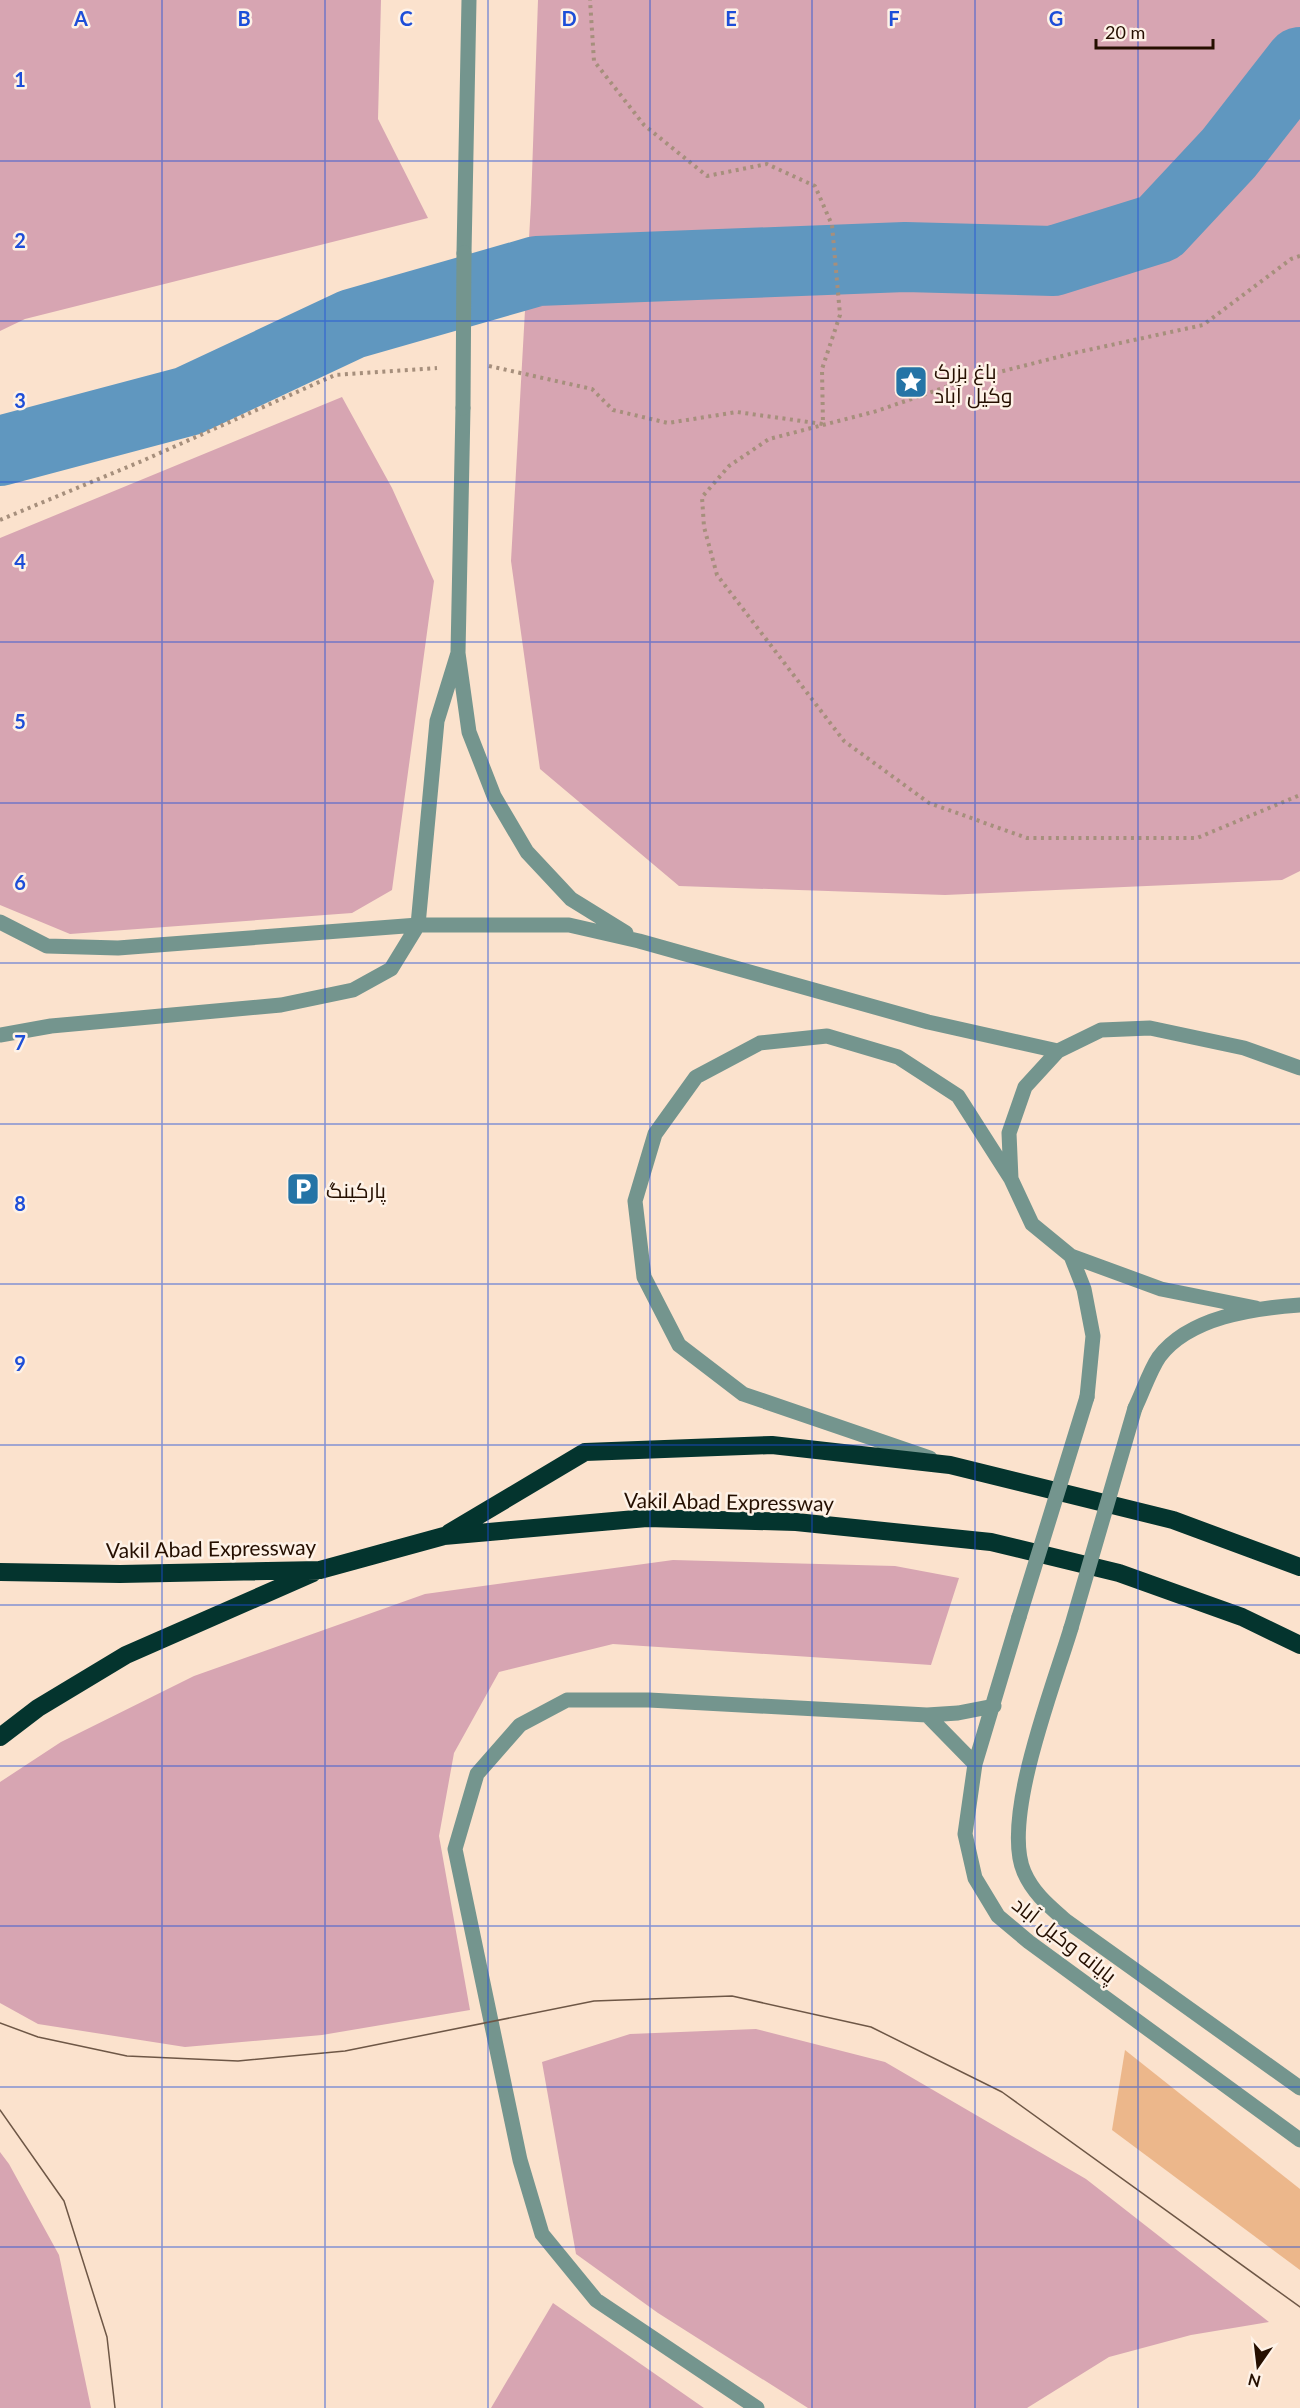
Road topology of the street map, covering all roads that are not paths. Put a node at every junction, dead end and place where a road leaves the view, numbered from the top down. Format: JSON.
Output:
{"nodes":[{"id":1,"x":469,"y":0,"type":"edge"},
{"id":2,"x":458,"y":653,"type":"junction"},
{"id":3,"x":0,"y":922,"type":"edge"},
{"id":4,"x":418,"y":925,"type":"junction"},
{"id":5,"x":639,"y":941,"type":"junction"},
{"id":6,"x":0,"y":1035,"type":"edge"},
{"id":7,"x":1058,"y":1052,"type":"junction"},
{"id":8,"x":1300,"y":1068,"type":"edge"},
{"id":9,"x":1011,"y":1179,"type":"junction"},
{"id":10,"x":1071,"y":1256,"type":"junction"},
{"id":11,"x":1300,"y":1305,"type":"edge"},
{"id":12,"x":1256,"y":1308,"type":"junction"},
{"id":13,"x":950,"y":1465,"type":"junction"},
{"id":14,"x":444,"y":1536,"type":"junction"},
{"id":15,"x":1300,"y":1567,"type":"edge"},
{"id":16,"x":320,"y":1570,"type":"junction"},
{"id":17,"x":0,"y":1572,"type":"edge"},
{"id":18,"x":1300,"y":1645,"type":"edge"},
{"id":19,"x":994,"y":1706,"type":"junction"},
{"id":20,"x":927,"y":1715,"type":"junction"},
{"id":21,"x":0,"y":1737,"type":"edge"},
{"id":22,"x":975,"y":1764,"type":"junction"},
{"id":23,"x":1300,"y":2088,"type":"edge"},
{"id":24,"x":1300,"y":2140,"type":"edge"},
{"id":25,"x":757,"y":2408,"type":"edge"}],
"edges":[{"from":1,"to":2,"type":"street","bridge":true},
{"from":2,"to":4,"type":"street"},
{"from":2,"to":5,"type":"street"},
{"from":3,"to":4,"type":"street"},
{"from":4,"to":5,"type":"street"},
{"from":4,"to":6,"type":"street"},
{"from":5,"to":7,"type":"street"},
{"from":7,"to":8,"type":"street"},
{"from":7,"to":9,"type":"street"},
{"from":9,"to":10,"type":"street"},
{"from":9,"to":13,"type":"street"},
{"from":10,"to":12,"type":"street"},
{"from":10,"to":19,"type":"street","name":"پایانه وکیل آباد","bridge":true},
{"from":11,"to":12,"type":"street"},
{"from":12,"to":23,"type":"street","name":"پایانه وکیل آباد","bridge":true},
{"from":13,"to":14,"type":"highway"},
{"from":13,"to":15,"type":"highway"},
{"from":14,"to":16,"type":"highway","name":"Vakil Abad Expressway"},
{"from":14,"to":18,"type":"highway","name":"Vakil Abad Expressway"},
{"from":16,"to":17,"type":"highway","name":"Vakil Abad Expressway"},
{"from":16,"to":21,"type":"highway"},
{"from":19,"to":20,"type":"street"},
{"from":19,"to":22,"type":"street","name":"پایانه وکیل آباد"},
{"from":20,"to":22,"type":"street"},
{"from":20,"to":25,"type":"street"},
{"from":22,"to":24,"type":"street","name":"پایانه وکیل آباد"}]}
